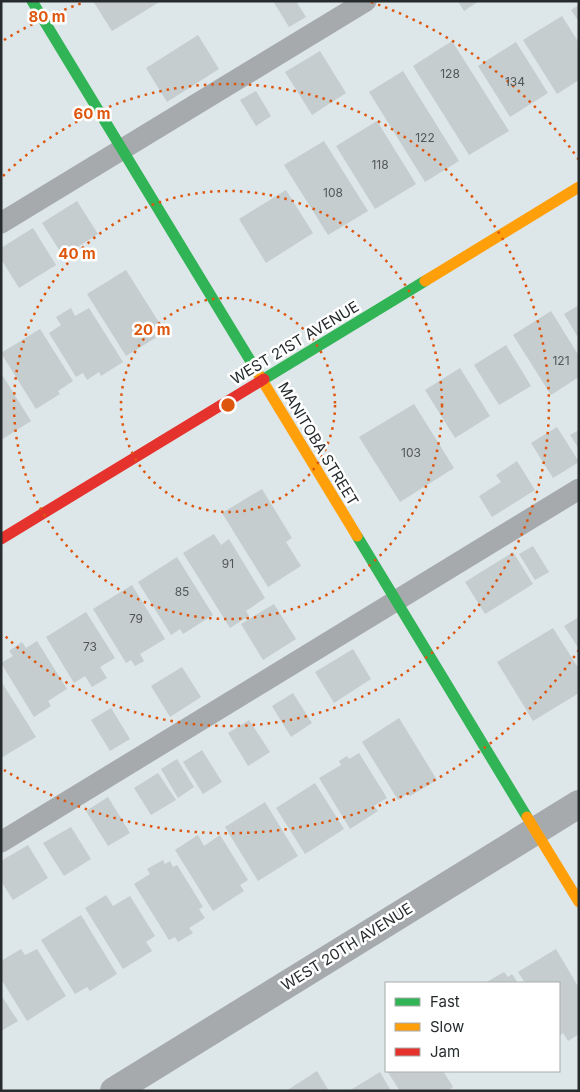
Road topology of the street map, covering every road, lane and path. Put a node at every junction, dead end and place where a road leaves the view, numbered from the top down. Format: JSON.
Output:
{"nodes":[{"id":1,"x":32,"y":1,"type":"edge"},
{"id":2,"x":366,"y":1,"type":"edge"},
{"id":3,"x":122,"y":150,"type":"junction"},
{"id":4,"x":579,"y":187,"type":"edge"},
{"id":5,"x":1,"y":223,"type":"edge"},
{"id":6,"x":262,"y":380,"type":"junction"},
{"id":7,"x":579,"y":489,"type":"edge"},
{"id":8,"x":1,"y":539,"type":"edge"},
{"id":9,"x":395,"y":601,"type":"junction"},
{"id":10,"x":579,"y":804,"type":"edge"},
{"id":11,"x":535,"y":830,"type":"junction"},
{"id":12,"x":1,"y":842,"type":"edge"},
{"id":13,"x":579,"y":902,"type":"edge"},
{"id":14,"x":114,"y":1091,"type":"edge"}],
"edges":[{"from":1,"to":3,"type":"street","name":"MANITOBA STREET"},
{"from":2,"to":3,"type":"lane"},
{"from":3,"to":5,"type":"lane"},
{"from":3,"to":6,"type":"street","name":"MANITOBA STREET"},
{"from":4,"to":6,"type":"street","name":"WEST 21ST AVENUE"},
{"from":6,"to":8,"type":"street","name":"WEST 21ST AVENUE"},
{"from":6,"to":9,"type":"street","name":"MANITOBA STREET"},
{"from":7,"to":9,"type":"lane"},
{"from":9,"to":11,"type":"street","name":"MANITOBA STREET"},
{"from":9,"to":12,"type":"lane"},
{"from":10,"to":11,"type":"street","name":"WEST 20TH AVENUE"},
{"from":11,"to":13,"type":"street","name":"MANITOBA STREET"},
{"from":11,"to":14,"type":"street","name":"WEST 20TH AVENUE"}]}
